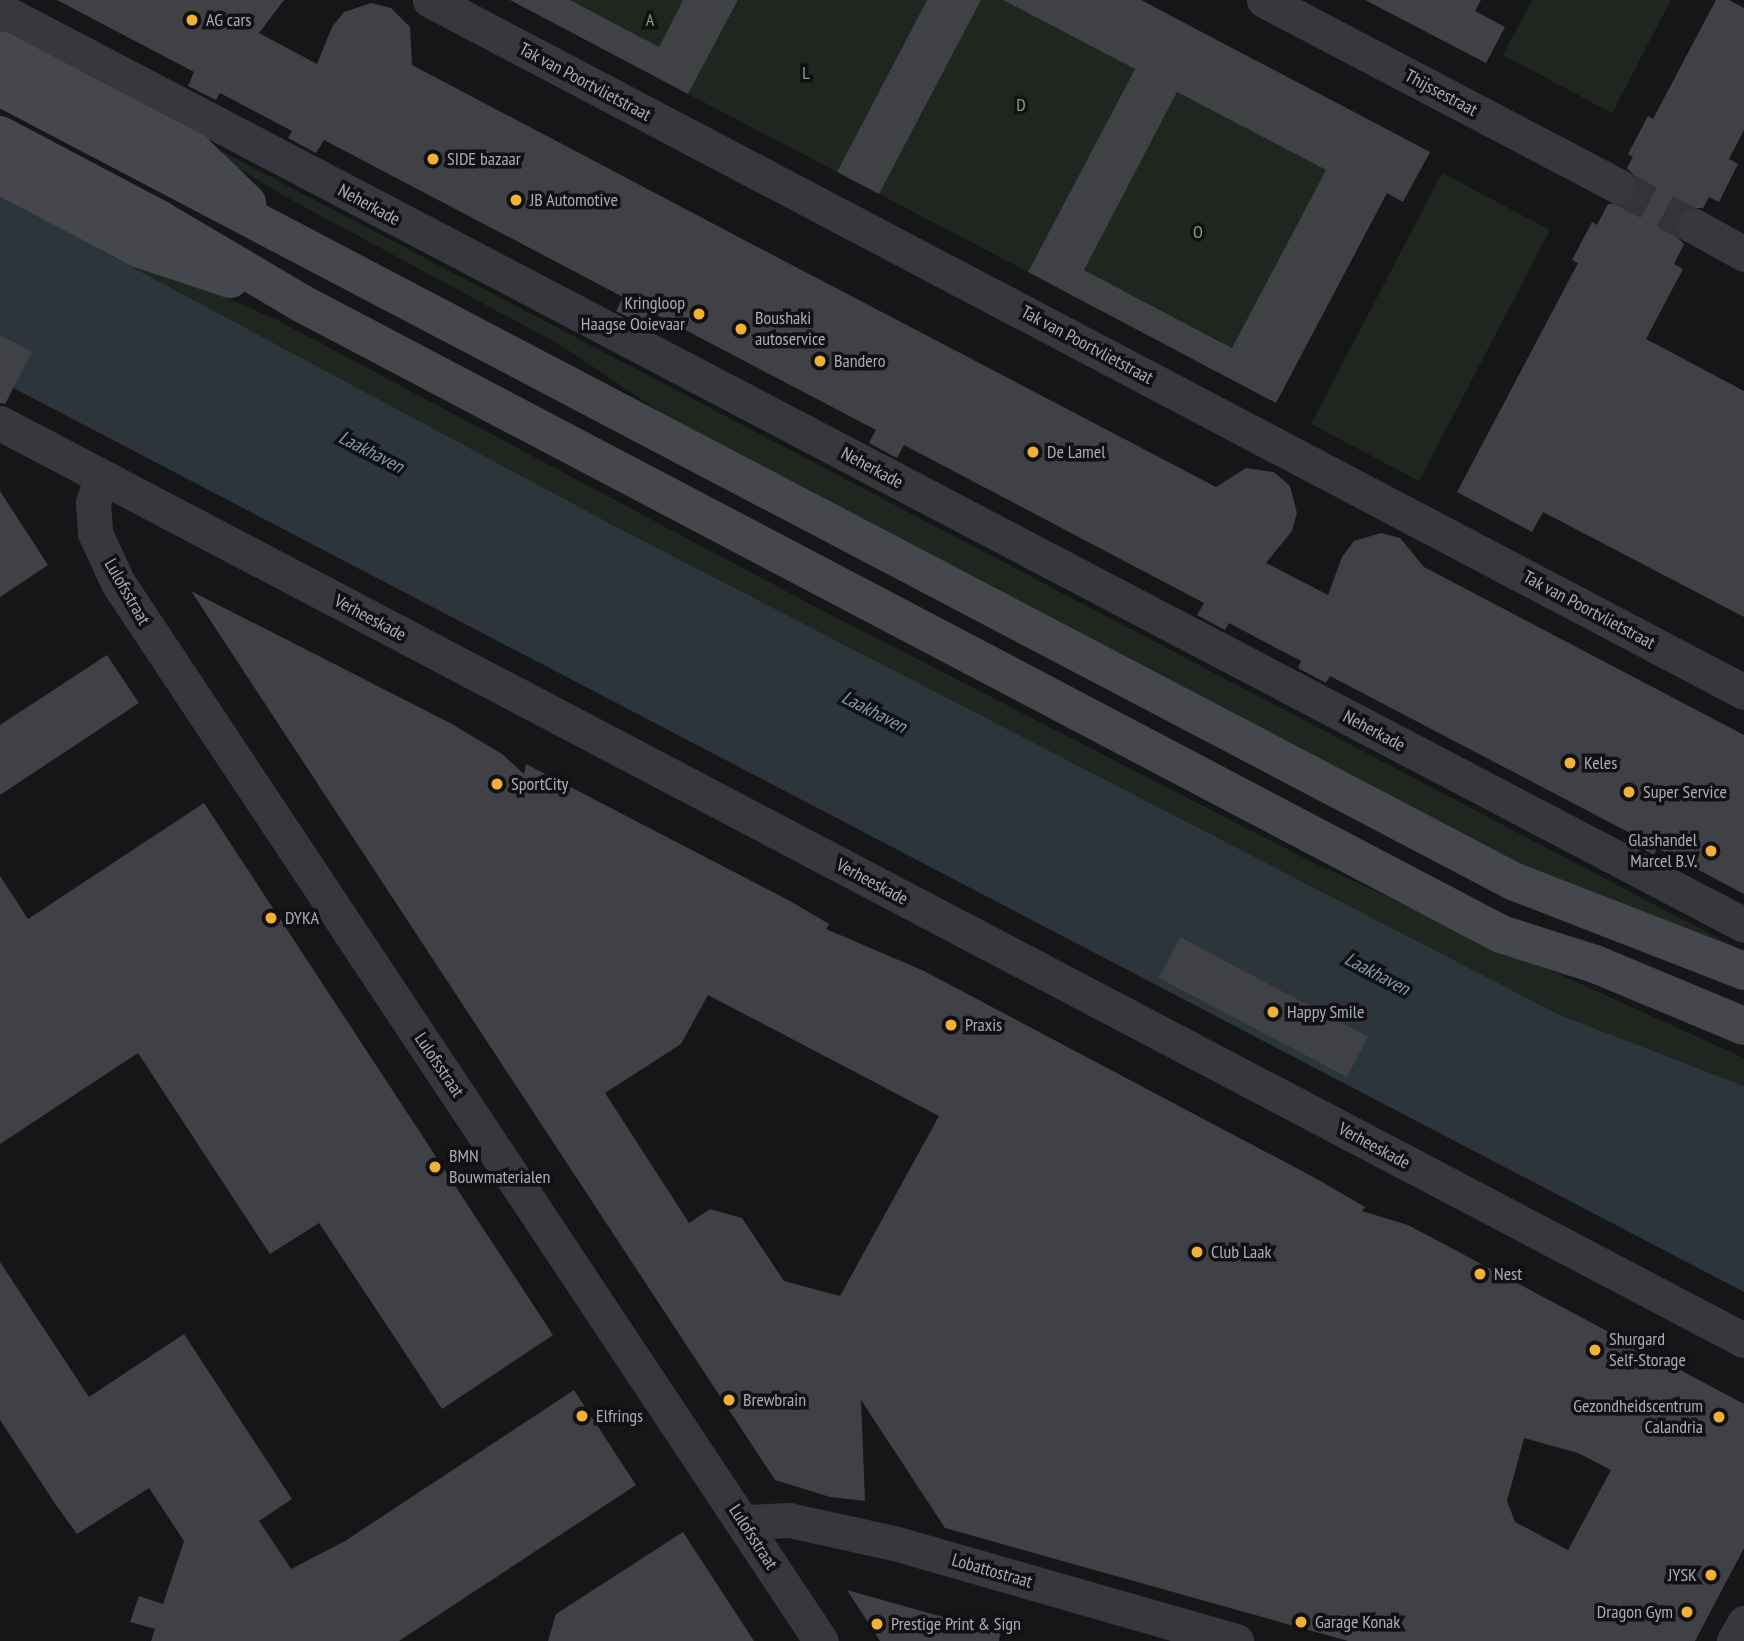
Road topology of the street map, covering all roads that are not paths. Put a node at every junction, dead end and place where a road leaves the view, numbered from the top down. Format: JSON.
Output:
{"nodes":[{"id":1,"x":430,"y":0,"type":"edge"},
{"id":2,"x":1264,"y":0,"type":"edge"},
{"id":3,"x":0,"y":10,"type":"edge"},
{"id":4,"x":0,"y":50,"type":"edge"},
{"id":5,"x":0,"y":87,"type":"edge"},
{"id":6,"x":0,"y":135,"type":"edge"},
{"id":7,"x":0,"y":175,"type":"edge"},
{"id":8,"x":1618,"y":186,"type":"tunnel mouth"},
{"id":9,"x":1694,"y":226,"type":"tunnel mouth"},
{"id":10,"x":276,"y":232,"type":"junction"},
{"id":11,"x":1744,"y":254,"type":"edge"},
{"id":12,"x":301,"y":303,"type":"junction"},
{"id":13,"x":0,"y":423,"type":"edge"},
{"id":14,"x":101,"y":477,"type":"junction"},
{"id":15,"x":1744,"y":692,"type":"edge"},
{"id":16,"x":1744,"y":925,"type":"edge"},
{"id":17,"x":1744,"y":971,"type":"edge"},
{"id":18,"x":1744,"y":1026,"type":"edge"},
{"id":19,"x":1744,"y":1340,"type":"edge"},
{"id":20,"x":744,"y":1522,"type":"junction"},
{"id":21,"x":1744,"y":1623,"type":"edge"},
{"id":22,"x":821,"y":1641,"type":"edge"},
{"id":23,"x":1236,"y":1641,"type":"edge"},
{"id":24,"x":1734,"y":1641,"type":"edge"}],
"edges":[{"from":1,"to":15,"type":"street","name":"Tak van Poortvlietstraat"},
{"from":2,"to":8,"type":"street","name":"Thijssestraat"},
{"from":3,"to":16,"type":"street","name":"Neherkade"},
{"from":4,"to":10,"type":"main road"},
{"from":5,"to":10,"type":"main road"},
{"from":6,"to":12,"type":"main road"},
{"from":7,"to":12,"type":"main road"},
{"from":9,"to":11,"type":"street"},
{"from":10,"to":17,"type":"main road"},
{"from":12,"to":18,"type":"main road"},
{"from":13,"to":14,"type":"street","name":"Verheeskade"},
{"from":14,"to":19,"type":"street","name":"Verheeskade"},
{"from":14,"to":20,"type":"street","name":"Lulofsstraat"},
{"from":20,"to":22,"type":"street","name":"Lulofsstraat"},
{"from":20,"to":23,"type":"street","name":"Lobattostraat"},
{"from":21,"to":24,"type":"street"}]}
